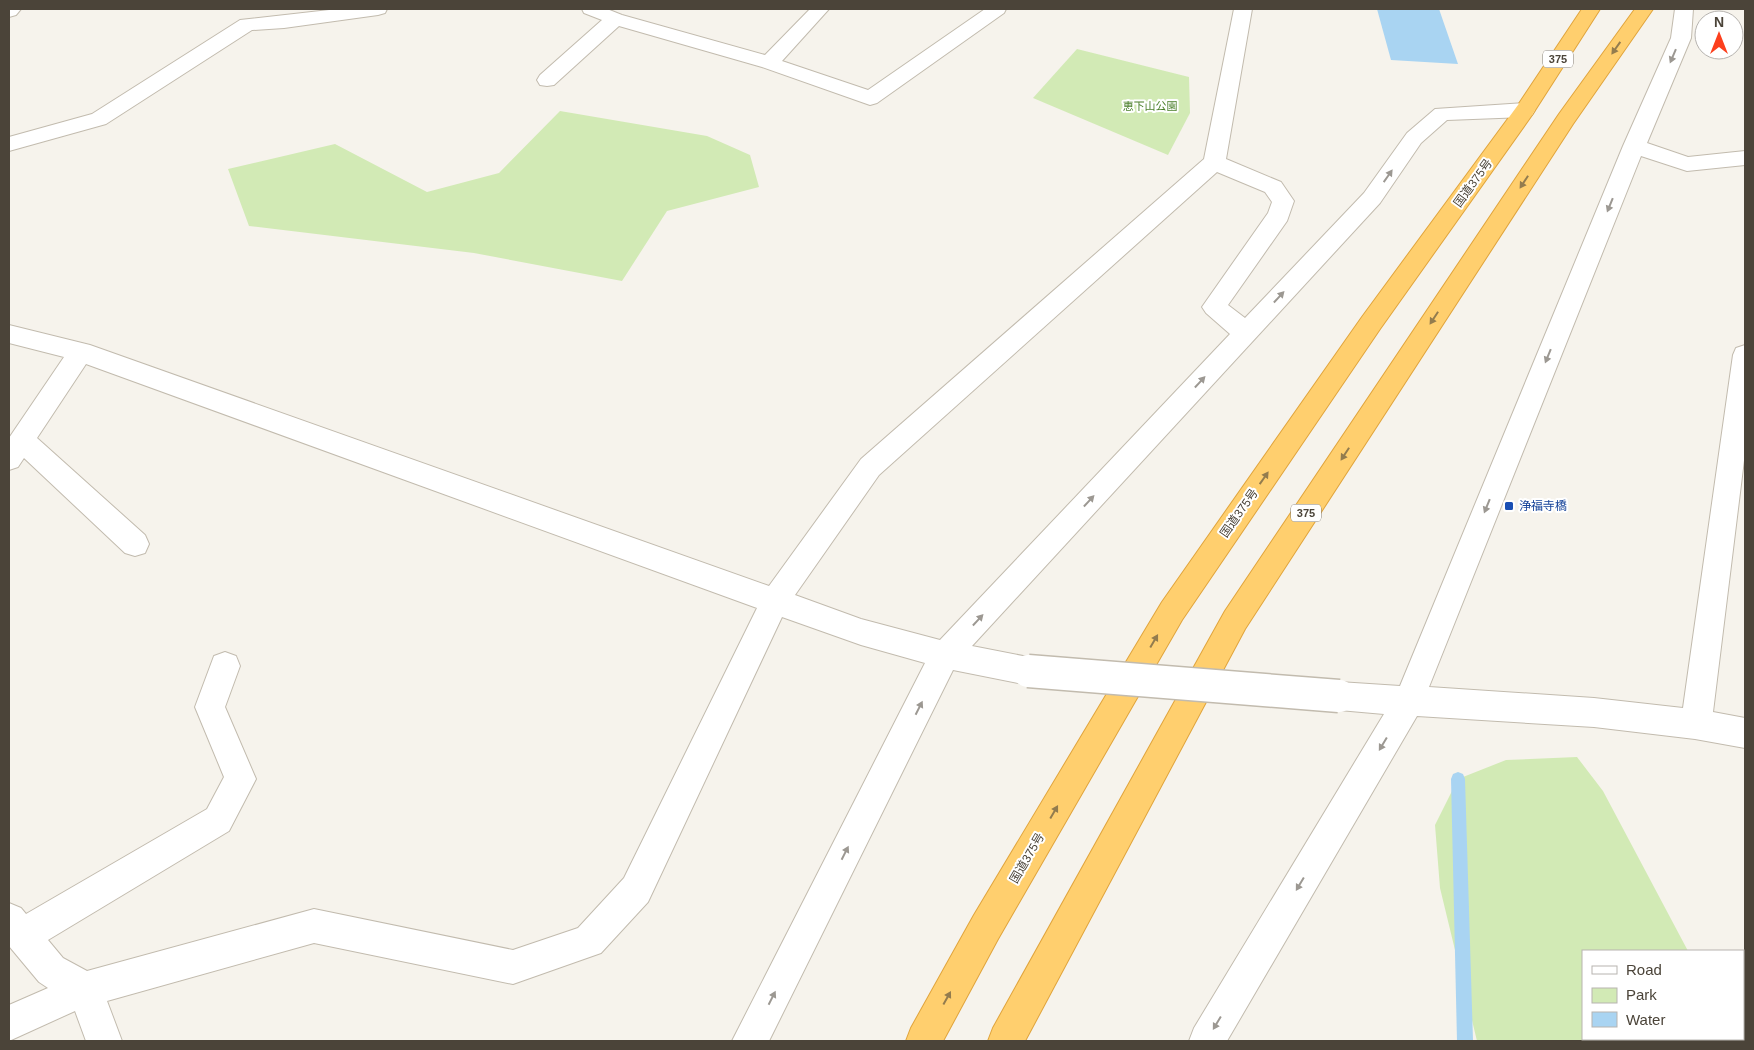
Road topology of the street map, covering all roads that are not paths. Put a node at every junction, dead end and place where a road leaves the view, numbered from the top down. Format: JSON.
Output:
{"nodes":[{"id":1,"x":378,"y":9,"type":"edge"},
{"id":2,"x":820,"y":9,"type":"edge"},
{"id":3,"x":998,"y":9,"type":"edge"},
{"id":4,"x":1243,"y":9,"type":"edge"},
{"id":5,"x":1591,"y":9,"type":"edge"},
{"id":6,"x":1644,"y":9,"type":"edge"},
{"id":7,"x":1684,"y":9,"type":"edge"},
{"id":8,"x":604,"y":12,"type":"edge"},
{"id":9,"x":769,"y":63,"type":"junction"},
{"id":10,"x":547,"y":80,"type":"dead end"},
{"id":11,"x":1526,"y":110,"type":"junction"},
{"id":12,"x":9,"y":144,"type":"edge"},
{"id":13,"x":1634,"y":146,"type":"junction"},
{"id":14,"x":1745,"y":158,"type":"edge"},
{"id":15,"x":1214,"y":162,"type":"junction"},
{"id":16,"x":1246,"y":332,"type":"junction"},
{"id":17,"x":9,"y":334,"type":"edge"},
{"id":18,"x":81,"y":352,"type":"junction"},
{"id":19,"x":1745,"y":355,"type":"edge"},
{"id":20,"x":15,"y":449,"type":"edge"},
{"id":21,"x":1736,"y":489,"type":"edge"},
{"id":22,"x":135,"y":544,"type":"dead end"},
{"id":23,"x":774,"y":602,"type":"junction"},
{"id":24,"x":945,"y":655,"type":"junction"},
{"id":25,"x":224,"y":666,"type":"dead end"},
{"id":26,"x":1408,"y":702,"type":"junction"},
{"id":27,"x":1696,"y":723,"type":"junction"},
{"id":28,"x":1745,"y":733,"type":"edge"},
{"id":29,"x":15,"y":928,"type":"edge"},
{"id":30,"x":85,"y":989,"type":"junction"},
{"id":31,"x":9,"y":1023,"type":"edge"},
{"id":32,"x":104,"y":1041,"type":"edge"},
{"id":33,"x":750,"y":1041,"type":"edge"},
{"id":34,"x":924,"y":1041,"type":"edge"},
{"id":35,"x":1006,"y":1041,"type":"edge"},
{"id":36,"x":1207,"y":1041,"type":"edge"}],
"edges":[{"from":1,"to":12,"type":"street"},
{"from":2,"to":9,"type":"street"},
{"from":3,"to":9,"type":"street"},
{"from":4,"to":15,"type":"street"},
{"from":5,"to":11,"type":"highway","name":"国道375号","number":"375"},
{"from":6,"to":35,"type":"highway","number":"375","one_way":true},
{"from":7,"to":13,"type":"street","one_way":true},
{"from":8,"to":9,"type":"street"},
{"from":8,"to":10,"type":"street"},
{"from":16,"to":11,"type":"street","one_way":true},
{"from":34,"to":11,"type":"highway","name":"国道375号","number":"375","one_way":true},
{"from":13,"to":14,"type":"street"},
{"from":13,"to":26,"type":"street","one_way":true},
{"from":15,"to":16,"type":"street"},
{"from":15,"to":23,"type":"street"},
{"from":24,"to":16,"type":"street","one_way":true},
{"from":17,"to":18,"type":"street"},
{"from":18,"to":20,"type":"street"},
{"from":18,"to":23,"type":"street"},
{"from":19,"to":21,"type":"street"},
{"from":20,"to":22,"type":"street"},
{"from":21,"to":27,"type":"street"},
{"from":23,"to":24,"type":"street"},
{"from":23,"to":30,"type":"street"},
{"from":24,"to":26,"type":"street","bridge":true},
{"from":33,"to":24,"type":"street","one_way":true},
{"from":25,"to":29,"type":"street"},
{"from":26,"to":27,"type":"street"},
{"from":26,"to":36,"type":"street","one_way":true},
{"from":27,"to":28,"type":"street"},
{"from":29,"to":30,"type":"street"},
{"from":30,"to":31,"type":"street"},
{"from":30,"to":32,"type":"street"}]}
